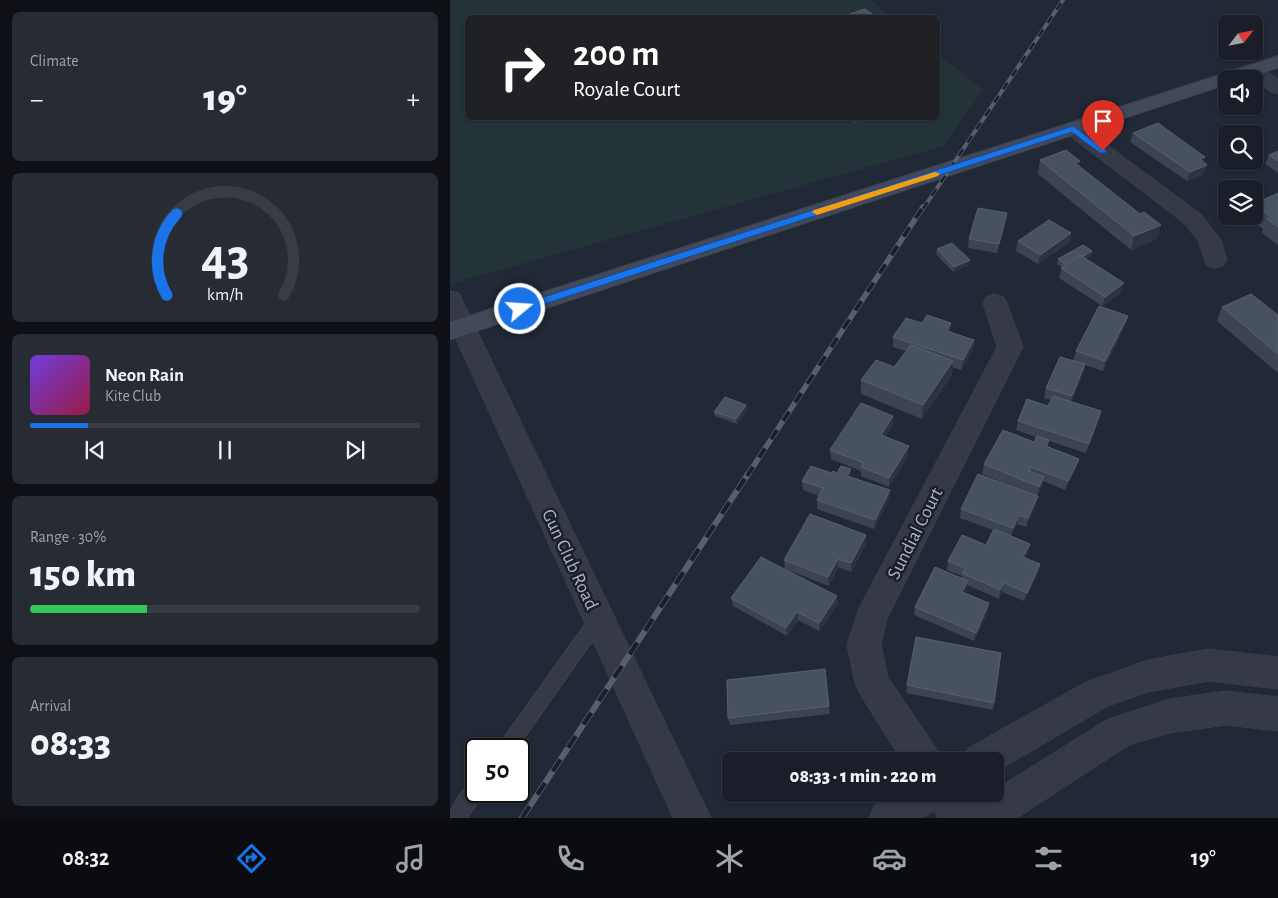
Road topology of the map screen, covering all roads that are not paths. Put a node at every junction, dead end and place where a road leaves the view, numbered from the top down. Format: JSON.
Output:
{"nodes":[{"id":1,"x":1278,"y":62,"type":"edge"},
{"id":2,"x":1252,"y":70,"type":"edge"},
{"id":3,"x":1263,"y":78,"type":"edge"},
{"id":4,"x":1218,"y":81,"type":"edge"},
{"id":5,"x":1278,"y":88,"type":"edge"},
{"id":6,"x":1073,"y":129,"type":"junction"},
{"id":7,"x":1215,"y":260,"type":"dead end"},
{"id":8,"x":450,"y":299,"type":"edge"},
{"id":9,"x":995,"y":303,"type":"dead end"},
{"id":10,"x":457,"y":329,"type":"edge"},
{"id":11,"x":599,"y":618,"type":"junction"},
{"id":12,"x":1278,"y":673,"type":"edge"},
{"id":13,"x":1278,"y":714,"type":"edge"},
{"id":14,"x":513,"y":738,"type":"edge"},
{"id":15,"x":917,"y":752,"type":"edge"},
{"id":16,"x":996,"y":752,"type":"edge"},
{"id":17,"x":914,"y":802,"type":"edge"},
{"id":18,"x":949,"y":802,"type":"edge"},
{"id":19,"x":467,"y":803,"type":"edge"},
{"id":20,"x":456,"y":818,"type":"edge"},
{"id":21,"x":692,"y":818,"type":"edge"},
{"id":22,"x":888,"y":818,"type":"edge"},
{"id":23,"x":960,"y":818,"type":"edge"},
{"id":24,"x":984,"y":818,"type":"edge"}],
"edges":[{"from":1,"to":2,"type":"main road"},
{"from":3,"to":5,"type":"street"},
{"from":4,"to":6,"type":"main road"},
{"from":6,"to":7,"type":"street"},
{"from":6,"to":10,"type":"main road"},
{"from":8,"to":10,"type":"street","name":"Gun Club Road"},
{"from":9,"to":15,"type":"street","name":"Sundial Court"},
{"from":10,"to":11,"type":"street","name":"Gun Club Road"},
{"from":11,"to":14,"type":"lane"},
{"from":11,"to":21,"type":"street","name":"Gun Club Road"},
{"from":12,"to":16,"type":"street"},
{"from":13,"to":24,"type":"street"},
{"from":17,"to":22,"type":"street"},
{"from":18,"to":23,"type":"street"},
{"from":19,"to":20,"type":"lane"}]}
